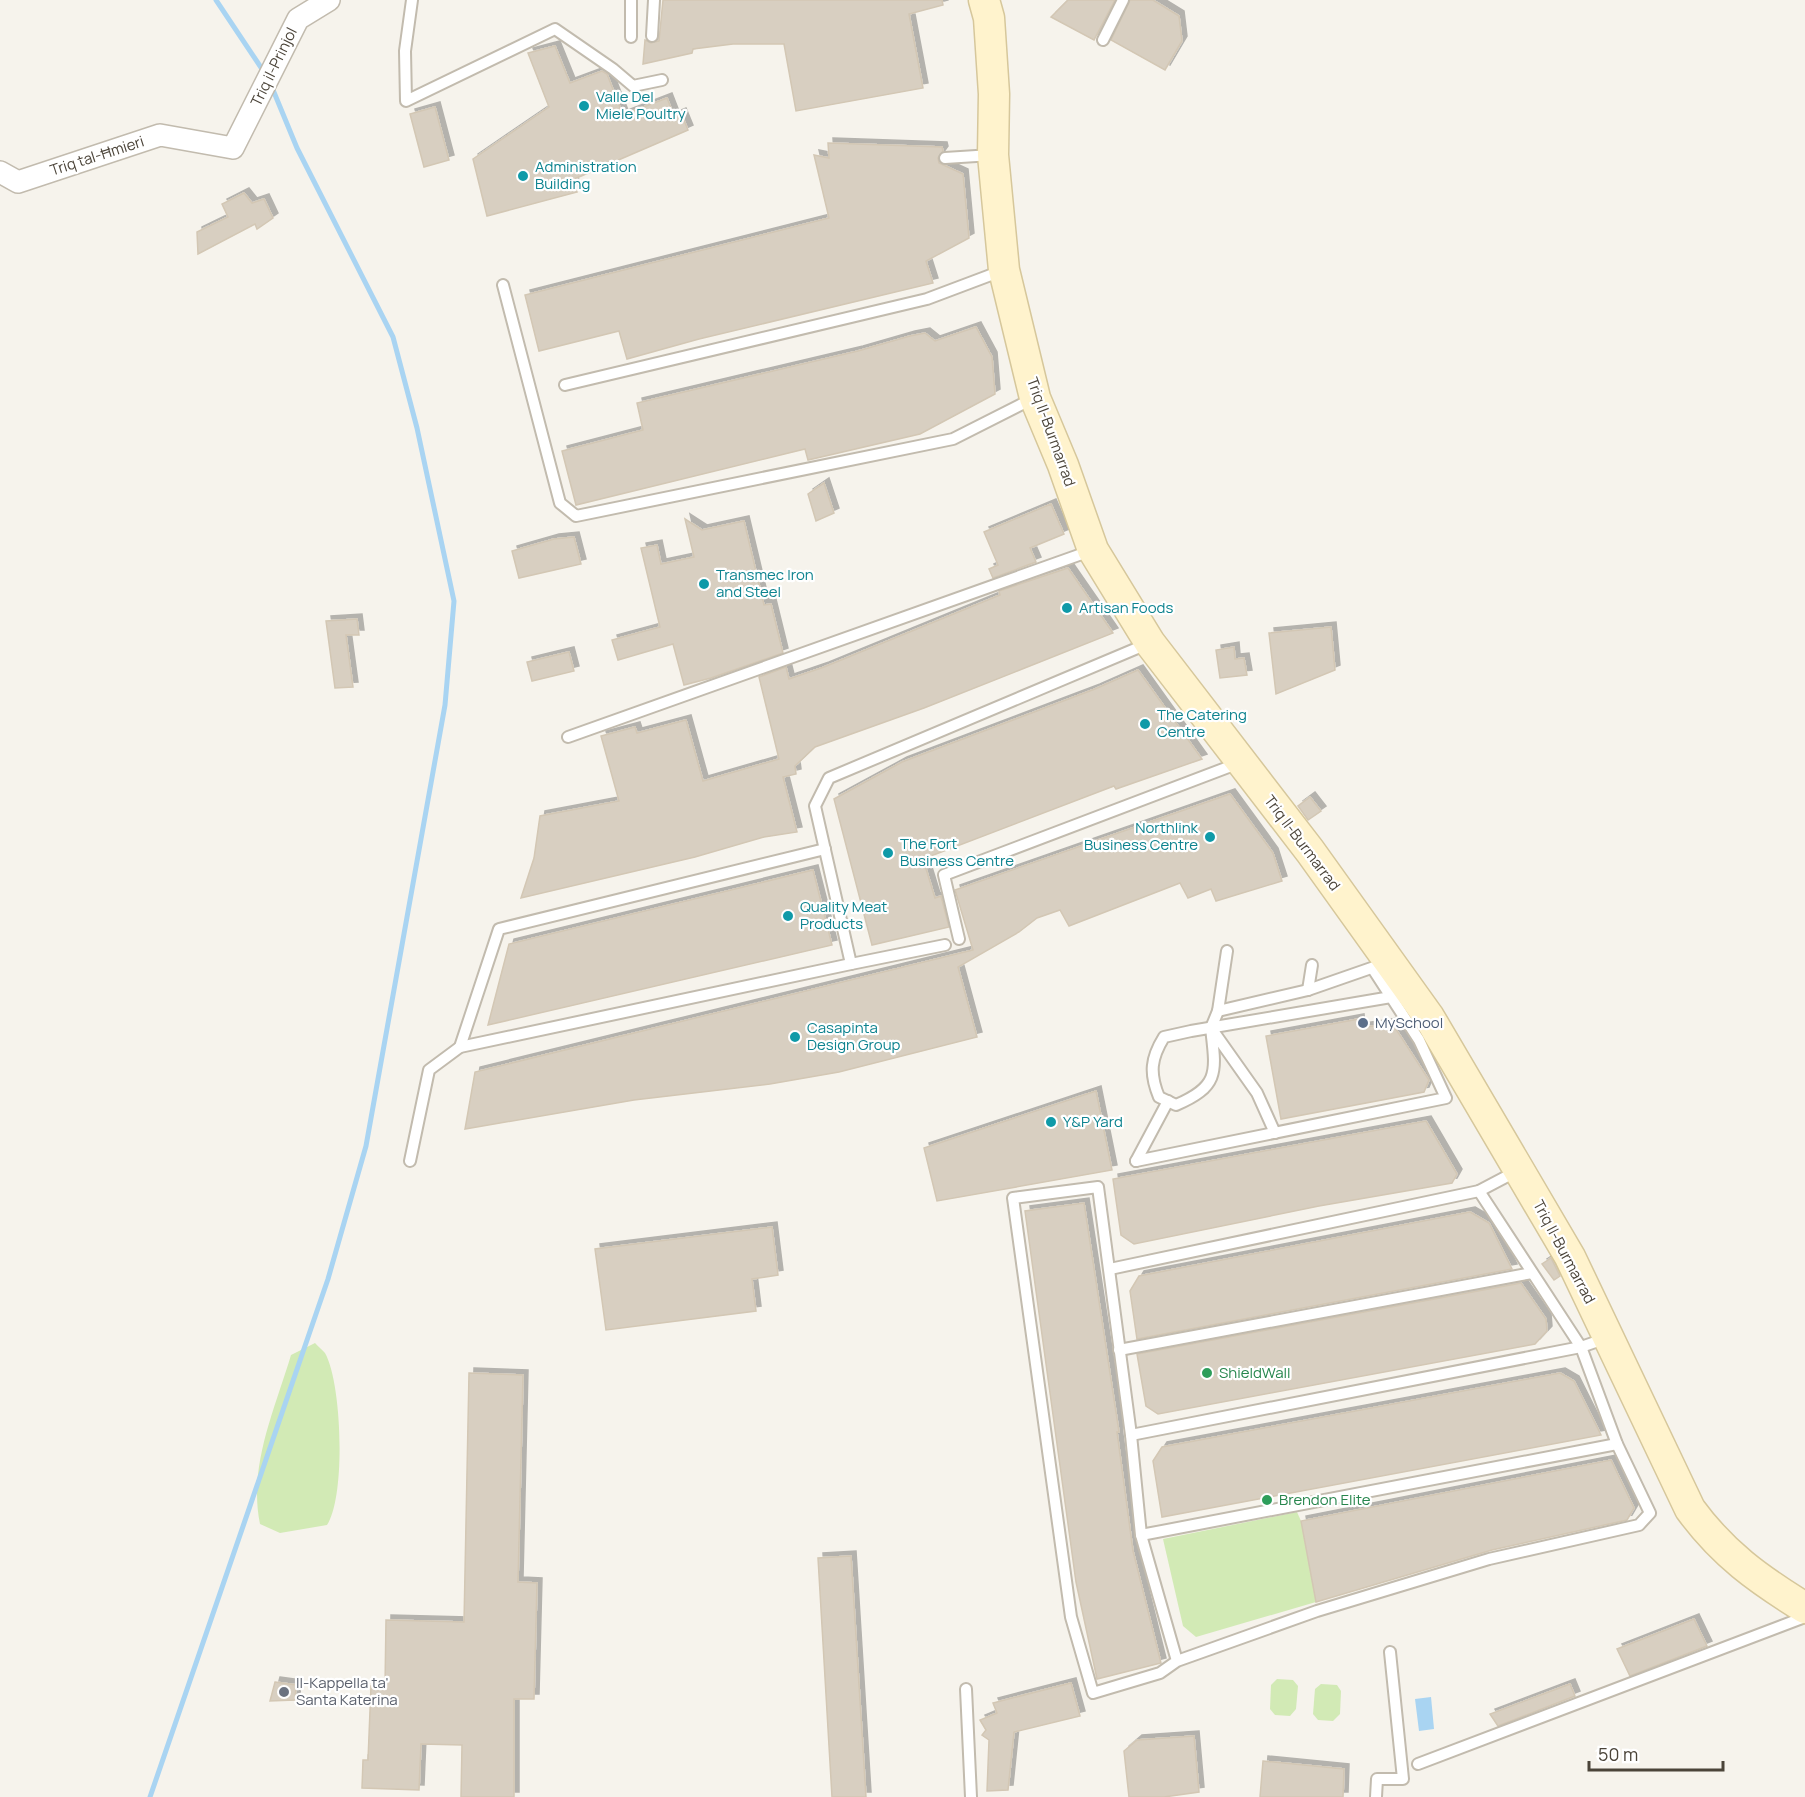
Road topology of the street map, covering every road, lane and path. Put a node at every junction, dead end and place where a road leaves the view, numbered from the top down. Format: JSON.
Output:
{"nodes":[{"id":1,"x":329,"y":0,"type":"edge"},
{"id":2,"x":412,"y":0,"type":"edge"},
{"id":3,"x":631,"y":0,"type":"edge"},
{"id":4,"x":654,"y":0,"type":"edge"},
{"id":5,"x":984,"y":0,"type":"edge"},
{"id":6,"x":1123,"y":0,"type":"edge"},
{"id":7,"x":652,"y":36,"type":"dead end"},
{"id":8,"x":631,"y":37,"type":"dead end"},
{"id":9,"x":1103,"y":40,"type":"dead end"},
{"id":10,"x":662,"y":80,"type":"dead end"},
{"id":11,"x":233,"y":148,"type":"joint"},
{"id":12,"x":993,"y":155,"type":"junction"},
{"id":13,"x":945,"y":158,"type":"dead end"},
{"id":14,"x":0,"y":172,"type":"edge"},
{"id":15,"x":1004,"y":270,"type":"junction"},
{"id":16,"x":503,"y":285,"type":"dead end"},
{"id":17,"x":565,"y":385,"type":"dead end"},
{"id":18,"x":1035,"y":398,"type":"junction"},
{"id":19,"x":1093,"y":550,"type":"junction"},
{"id":20,"x":1150,"y":643,"type":"junction"},
{"id":21,"x":568,"y":737,"type":"dead end"},
{"id":22,"x":1242,"y":762,"type":"junction"},
{"id":23,"x":825,"y":849,"type":"junction"},
{"id":24,"x":959,"y":939,"type":"dead end"},
{"id":25,"x":945,"y":945,"type":"dead end"},
{"id":26,"x":1227,"y":951,"type":"dead end"},
{"id":27,"x":851,"y":964,"type":"junction"},
{"id":28,"x":1380,"y":964,"type":"junction"},
{"id":29,"x":1312,"y":965,"type":"dead end"},
{"id":30,"x":1308,"y":990,"type":"junction"},
{"id":31,"x":1402,"y":995,"type":"junction"},
{"id":32,"x":1218,"y":1011,"type":"junction"},
{"id":33,"x":1211,"y":1028,"type":"junction"},
{"id":34,"x":460,"y":1047,"type":"junction"},
{"id":35,"x":1168,"y":1101,"type":"junction"},
{"id":36,"x":1275,"y":1133,"type":"junction"},
{"id":37,"x":410,"y":1161,"type":"dead end"},
{"id":38,"x":1520,"y":1169,"type":"junction"},
{"id":39,"x":1479,"y":1191,"type":"junction"},
{"id":40,"x":1110,"y":1269,"type":"junction"},
{"id":41,"x":1532,"y":1273,"type":"junction"},
{"id":42,"x":1594,"y":1343,"type":"junction"},
{"id":43,"x":1119,"y":1350,"type":"junction"},
{"id":44,"x":1131,"y":1435,"type":"junction"},
{"id":45,"x":1617,"y":1444,"type":"junction"},
{"id":46,"x":1141,"y":1535,"type":"junction"},
{"id":47,"x":1805,"y":1608,"type":"edge"},
{"id":48,"x":1805,"y":1617,"type":"edge"},
{"id":49,"x":1390,"y":1652,"type":"dead end"},
{"id":50,"x":1177,"y":1661,"type":"junction"},
{"id":51,"x":966,"y":1689,"type":"dead end"},
{"id":52,"x":1418,"y":1764,"type":"dead end"},
{"id":53,"x":971,"y":1797,"type":"edge"},
{"id":54,"x":1376,"y":1797,"type":"edge"}],
"edges":[{"from":1,"to":11,"type":"street","name":"Triq il-Prinjol"},
{"from":2,"to":10,"type":"lane"},
{"from":3,"to":8,"type":"lane"},
{"from":4,"to":7,"type":"lane"},
{"from":5,"to":12,"type":"street","name":"Triq Il-Burmarrad"},
{"from":6,"to":9,"type":"lane"},
{"from":11,"to":14,"type":"street","name":"Triq tal-Ħmieri"},
{"from":12,"to":13,"type":"lane"},
{"from":12,"to":15,"type":"street","name":"Triq Il-Burmarrad"},
{"from":15,"to":17,"type":"lane"},
{"from":15,"to":18,"type":"street","name":"Triq Il-Burmarrad"},
{"from":16,"to":18,"type":"lane"},
{"from":18,"to":19,"type":"street","name":"Triq Il-Burmarrad"},
{"from":19,"to":20,"type":"street","name":"Triq Il-Burmarrad"},
{"from":19,"to":21,"type":"lane"},
{"from":20,"to":22,"type":"street","name":"Triq Il-Burmarrad"},
{"from":20,"to":23,"type":"lane"},
{"from":22,"to":24,"type":"lane"},
{"from":22,"to":28,"type":"street","name":"Triq Il-Burmarrad"},
{"from":23,"to":27,"type":"lane"},
{"from":23,"to":34,"type":"lane"},
{"from":25,"to":27,"type":"lane"},
{"from":26,"to":32,"type":"lane"},
{"from":27,"to":34,"type":"lane"},
{"from":28,"to":30,"type":"lane"},
{"from":28,"to":31,"type":"street","name":"Triq Il-Burmarrad"},
{"from":29,"to":30,"type":"lane"},
{"from":30,"to":32,"type":"lane"},
{"from":31,"to":33,"type":"lane"},
{"from":31,"to":36,"type":"lane"},
{"from":31,"to":38,"type":"street","name":"Triq Il-Burmarrad"},
{"from":32,"to":33,"type":"lane"},
{"from":33,"to":35,"type":"lane"},
{"from":33,"to":35,"type":"lane"},
{"from":33,"to":36,"type":"lane"},
{"from":34,"to":37,"type":"lane"},
{"from":35,"to":36,"type":"lane"},
{"from":38,"to":39,"type":"lane"},
{"from":38,"to":42,"type":"street","name":"Triq Il-Burmarrad"},
{"from":39,"to":40,"type":"lane"},
{"from":39,"to":41,"type":"lane"},
{"from":40,"to":43,"type":"lane"},
{"from":40,"to":50,"type":"lane"},
{"from":41,"to":42,"type":"lane"},
{"from":41,"to":43,"type":"lane"},
{"from":42,"to":44,"type":"lane"},
{"from":42,"to":45,"type":"lane"},
{"from":42,"to":47,"type":"street","name":"Triq Il-Burmarrad"},
{"from":43,"to":44,"type":"lane"},
{"from":44,"to":46,"type":"lane"},
{"from":45,"to":46,"type":"lane"},
{"from":45,"to":50,"type":"lane"},
{"from":46,"to":50,"type":"lane"},
{"from":48,"to":52,"type":"lane"},
{"from":49,"to":54,"type":"lane"},
{"from":51,"to":53,"type":"lane"}]}
